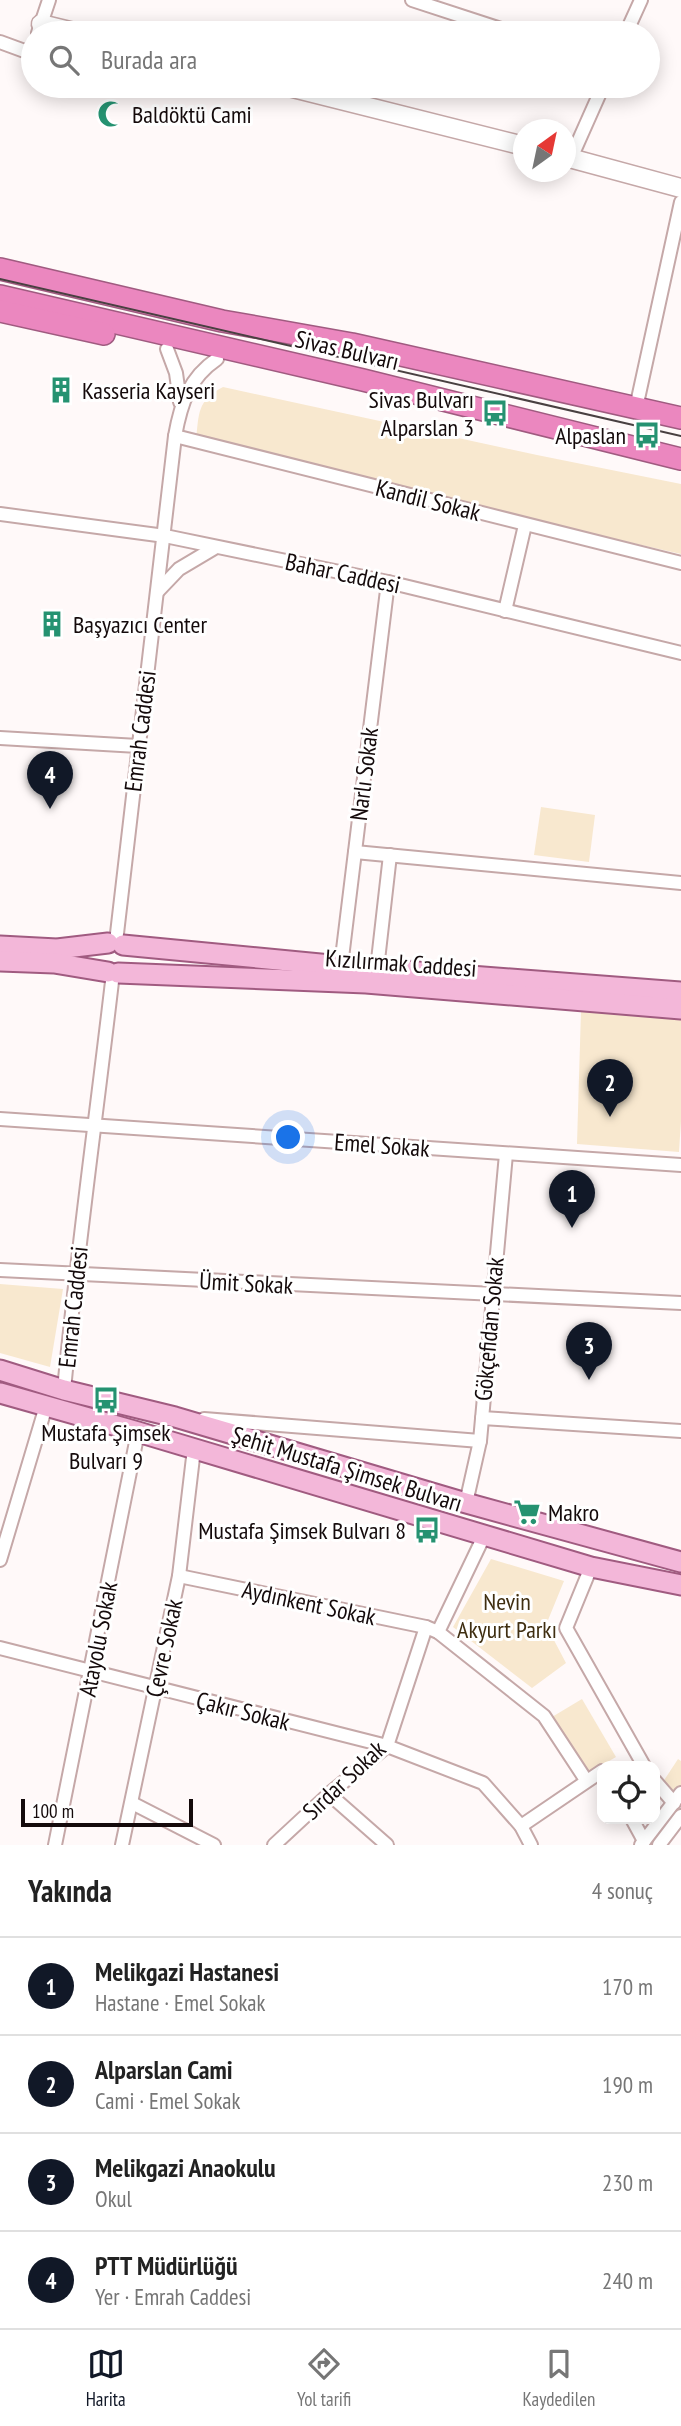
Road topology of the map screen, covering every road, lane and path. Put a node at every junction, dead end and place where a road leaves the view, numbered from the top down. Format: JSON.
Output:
{"nodes":[{"id":1,"x":49,"y":0,"type":"edge"},
{"id":2,"x":412,"y":0,"type":"edge"},
{"id":3,"x":641,"y":0,"type":"edge"},
{"id":4,"x":42,"y":21,"type":"edge"},
{"id":5,"x":476,"y":21,"type":"edge"},
{"id":6,"x":631,"y":21,"type":"edge"},
{"id":7,"x":0,"y":42,"type":"edge"},
{"id":8,"x":21,"y":50,"type":"edge"},
{"id":9,"x":333,"y":98,"type":"edge"},
{"id":10,"x":597,"y":98,"type":"edge"},
{"id":11,"x":576,"y":141,"type":"edge"},
{"id":12,"x":513,"y":143,"type":"edge"},
{"id":13,"x":576,"y":159,"type":"edge"},
{"id":14,"x":681,"y":188,"type":"edge"},
{"id":15,"x":681,"y":202,"type":"edge"},
{"id":16,"x":0,"y":256,"type":"edge"},
{"id":17,"x":0,"y":269,"type":"edge"},
{"id":18,"x":0,"y":296,"type":"edge"},
{"id":19,"x":0,"y":311,"type":"edge"},
{"id":20,"x":352,"y":344,"type":"junction"},
{"id":21,"x":167,"y":349,"type":"junction"},
{"id":22,"x":217,"y":359,"type":"junction"},
{"id":23,"x":363,"y":380,"type":"junction"},
{"id":24,"x":636,"y":408,"type":"junction"},
{"id":25,"x":180,"y":410,"type":"junction"},
{"id":26,"x":681,"y":418,"type":"edge"},
{"id":27,"x":175,"y":436,"type":"junction"},
{"id":28,"x":681,"y":459,"type":"edge"},
{"id":29,"x":0,"y":514,"type":"edge"},
{"id":30,"x":525,"y":525,"type":"junction"},
{"id":31,"x":164,"y":536,"type":"junction"},
{"id":32,"x":216,"y":547,"type":"junction"},
{"id":33,"x":681,"y":563,"type":"edge"},
{"id":34,"x":388,"y":582,"type":"junction"},
{"id":35,"x":158,"y":592,"type":"junction"},
{"id":36,"x":505,"y":611,"type":"junction"},
{"id":37,"x":681,"y":653,"type":"edge"},
{"id":38,"x":0,"y":738,"type":"edge"},
{"id":39,"x":138,"y":746,"type":"junction"},
{"id":40,"x":355,"y":852,"type":"junction"},
{"id":41,"x":390,"y":855,"type":"junction"},
{"id":42,"x":681,"y":883,"type":"edge"},
{"id":43,"x":116,"y":944,"type":"junction"},
{"id":44,"x":0,"y":946,"type":"edge"},
{"id":45,"x":0,"y":961,"type":"edge"},
{"id":46,"x":341,"y":967,"type":"junction"},
{"id":47,"x":377,"y":969,"type":"junction"},
{"id":48,"x":113,"y":973,"type":"junction"},
{"id":49,"x":681,"y":992,"type":"edge"},
{"id":50,"x":681,"y":1009,"type":"edge"},
{"id":51,"x":0,"y":1119,"type":"edge"},
{"id":52,"x":96,"y":1124,"type":"junction"},
{"id":53,"x":506,"y":1154,"type":"junction"},
{"id":54,"x":681,"y":1165,"type":"edge"},
{"id":55,"x":0,"y":1270,"type":"edge"},
{"id":56,"x":75,"y":1274,"type":"junction"},
{"id":57,"x":492,"y":1295,"type":"junction"},
{"id":58,"x":681,"y":1303,"type":"edge"},
{"id":59,"x":0,"y":1370,"type":"edge"},
{"id":60,"x":64,"y":1390,"type":"junction"},
{"id":61,"x":0,"y":1393,"type":"edge"},
{"id":62,"x":46,"y":1406,"type":"junction"},
{"id":63,"x":175,"y":1417,"type":"junction"},
{"id":64,"x":482,"y":1418,"type":"junction"},
{"id":65,"x":681,"y":1431,"type":"edge"},
{"id":66,"x":138,"y":1432,"type":"junction"},
{"id":67,"x":480,"y":1441,"type":"junction"},
{"id":68,"x":194,"y":1449,"type":"junction"},
{"id":69,"x":466,"y":1503,"type":"junction"},
{"id":70,"x":484,"y":1536,"type":"junction"},
{"id":71,"x":0,"y":1560,"type":"edge"},
{"id":72,"x":681,"y":1562,"type":"edge"},
{"id":73,"x":591,"y":1567,"type":"junction"},
{"id":74,"x":179,"y":1577,"type":"junction"},
{"id":75,"x":681,"y":1584,"type":"edge"},
{"id":76,"x":432,"y":1630,"type":"junction"},
{"id":77,"x":0,"y":1648,"type":"edge"},
{"id":78,"x":92,"y":1671,"type":"junction"},
{"id":79,"x":156,"y":1689,"type":"junction"},
{"id":80,"x":387,"y":1746,"type":"junction"},
{"id":81,"x":641,"y":1761,"type":"edge"},
{"id":82,"x":597,"y":1774,"type":"edge"},
{"id":83,"x":586,"y":1780,"type":"junction"},
{"id":84,"x":660,"y":1785,"type":"edge"},
{"id":85,"x":329,"y":1794,"type":"junction"},
{"id":86,"x":677,"y":1798,"type":"edge"},
{"id":87,"x":132,"y":1803,"type":"junction"},
{"id":88,"x":681,"y":1816,"type":"edge"},
{"id":89,"x":634,"y":1824,"type":"edge"},
{"id":90,"x":521,"y":1826,"type":"junction"},
{"id":91,"x":643,"y":1843,"type":"edge"},
{"id":92,"x":55,"y":1845,"type":"edge"},
{"id":93,"x":122,"y":1845,"type":"edge"},
{"id":94,"x":214,"y":1845,"type":"edge"},
{"id":95,"x":274,"y":1845,"type":"edge"},
{"id":96,"x":387,"y":1845,"type":"edge"},
{"id":97,"x":531,"y":1845,"type":"edge"},
{"id":98,"x":659,"y":1845,"type":"edge"}],
"edges":[{"from":1,"to":4,"type":"street"},
{"from":2,"to":5,"type":"street"},
{"from":3,"to":6,"type":"street"},
{"from":7,"to":8,"type":"street"},
{"from":9,"to":12,"type":"street"},
{"from":10,"to":11,"type":"street"},
{"from":13,"to":14,"type":"street"},
{"from":15,"to":24,"type":"street"},
{"from":16,"to":20,"type":"highway"},
{"from":17,"to":20,"type":"highway","name":"Sivas Bulvarı"},
{"from":18,"to":23,"type":"highway","name":"Sivas Bulvarı"},
{"from":19,"to":21,"type":"highway"},
{"from":20,"to":24,"type":"highway","name":"Sivas Bulvarı"},
{"from":21,"to":22,"type":"highway"},
{"from":21,"to":25,"type":"street"},
{"from":22,"to":23,"type":"highway"},
{"from":22,"to":25,"type":"street"},
{"from":23,"to":28,"type":"highway","name":"Sivas Bulvarı"},
{"from":24,"to":26,"type":"highway","name":"Sivas Bulvarı"},
{"from":25,"to":27,"type":"street","name":"Emrah Caddesi"},
{"from":27,"to":30,"type":"street","name":"Kandil Sokak"},
{"from":27,"to":31,"type":"street","name":"Emrah Caddesi"},
{"from":29,"to":31,"type":"street","name":"Bahar Caddesi"},
{"from":30,"to":33,"type":"street","name":"Kandil Sokak"},
{"from":30,"to":36,"type":"street"},
{"from":31,"to":32,"type":"street","name":"Bahar Caddesi"},
{"from":31,"to":35,"type":"street","name":"Emrah Caddesi"},
{"from":32,"to":34,"type":"street","name":"Bahar Caddesi"},
{"from":32,"to":35,"type":"street"},
{"from":34,"to":36,"type":"street","name":"Bahar Caddesi"},
{"from":34,"to":40,"type":"street","name":"Narlı Sokak"},
{"from":35,"to":39,"type":"street","name":"Emrah Caddesi"},
{"from":36,"to":37,"type":"street","name":"Bahar Caddesi"},
{"from":38,"to":39,"type":"street"},
{"from":39,"to":43,"type":"street","name":"Emrah Caddesi"},
{"from":40,"to":41,"type":"street"},
{"from":40,"to":46,"type":"street","name":"Narlı Sokak"},
{"from":41,"to":42,"type":"street"},
{"from":41,"to":47,"type":"street"},
{"from":43,"to":44,"type":"main road","name":"Kızılırmak Caddesi"},
{"from":43,"to":46,"type":"main road","name":"Kızılırmak Caddesi"},
{"from":43,"to":48,"type":"main road"},
{"from":45,"to":48,"type":"main road","name":"Kızılırmak Caddesi"},
{"from":46,"to":47,"type":"main road","name":"Kızılırmak Caddesi"},
{"from":47,"to":49,"type":"main road","name":"Kızılırmak Caddesi"},
{"from":48,"to":50,"type":"main road","name":"Kızılırmak Caddesi"},
{"from":48,"to":52,"type":"street","name":"Emrah Caddesi"},
{"from":51,"to":52,"type":"street","name":"Emel Sokak"},
{"from":52,"to":53,"type":"street","name":"Emel Sokak"},
{"from":52,"to":56,"type":"street","name":"Emrah Caddesi"},
{"from":53,"to":54,"type":"street","name":"Emel Sokak"},
{"from":53,"to":57,"type":"street","name":"Gökçefidan Sokak"},
{"from":55,"to":56,"type":"street","name":"Ümit Sokak"},
{"from":56,"to":57,"type":"street","name":"Ümit Sokak"},
{"from":56,"to":60,"type":"street","name":"Emrah Caddesi"},
{"from":57,"to":58,"type":"street","name":"Ümit Sokak"},
{"from":57,"to":64,"type":"street","name":"Gökçefidan Sokak"},
{"from":59,"to":60,"type":"main road","name":"Şehit Mustafa Şimsek Bulvarı"},
{"from":60,"to":63,"type":"main road","name":"Şehit Mustafa Şimsek Bulvarı"},
{"from":61,"to":62,"type":"main road","name":"Şehit Mustafa Şimsek Bulvarı"},
{"from":62,"to":66,"type":"main road","name":"Şehit Mustafa Şimsek Bulvarı"},
{"from":62,"to":71,"type":"street"},
{"from":63,"to":67,"type":"street"},
{"from":63,"to":69,"type":"main road","name":"Şehit Mustafa Şimsek Bulvarı"},
{"from":64,"to":65,"type":"street"},
{"from":64,"to":67,"type":"street","name":"Gökçefidan Sokak"},
{"from":66,"to":68,"type":"main road","name":"Şehit Mustafa Şimsek Bulvarı"},
{"from":66,"to":78,"type":"street","name":"Atayolu Sokak"},
{"from":67,"to":69,"type":"street","name":"Gökçefidan Sokak"},
{"from":68,"to":70,"type":"main road","name":"Şehit Mustafa Şimsek Bulvarı"},
{"from":68,"to":74,"type":"street","name":"Çevre Sokak"},
{"from":69,"to":72,"type":"main road","name":"Şehit Mustafa Şimsek Bulvarı"},
{"from":70,"to":73,"type":"main road","name":"Şehit Mustafa Şimsek Bulvarı"},
{"from":70,"to":76,"type":"street","name":"Sırdar Sokak"},
{"from":73,"to":75,"type":"main road","name":"Şehit Mustafa Şimsek Bulvarı"},
{"from":73,"to":81,"type":"street"},
{"from":74,"to":76,"type":"street","name":"Aydınkent Sokak"},
{"from":74,"to":79,"type":"street","name":"Çevre Sokak"},
{"from":76,"to":80,"type":"street","name":"Sırdar Sokak"},
{"from":76,"to":83,"type":"street"},
{"from":77,"to":78,"type":"street","name":"Çakır Sokak"},
{"from":78,"to":79,"type":"street","name":"Çakır Sokak"},
{"from":78,"to":92,"type":"street","name":"Atayolu Sokak"},
{"from":79,"to":80,"type":"street","name":"Çakır Sokak"},
{"from":79,"to":87,"type":"street","name":"Çevre Sokak"},
{"from":80,"to":85,"type":"street","name":"Sırdar Sokak"},
{"from":80,"to":90,"type":"street","name":"Çakır Sokak"},
{"from":82,"to":83,"type":"street"},
{"from":83,"to":90,"type":"street"},
{"from":84,"to":86,"type":"street"},
{"from":85,"to":95,"type":"street","name":"Sırdar Sokak"},
{"from":85,"to":96,"type":"street"},
{"from":86,"to":91,"type":"street"},
{"from":87,"to":93,"type":"street","name":"Çevre Sokak"},
{"from":87,"to":94,"type":"street"},
{"from":88,"to":98,"type":"street"},
{"from":89,"to":91,"type":"street"},
{"from":90,"to":97,"type":"street"}]}
